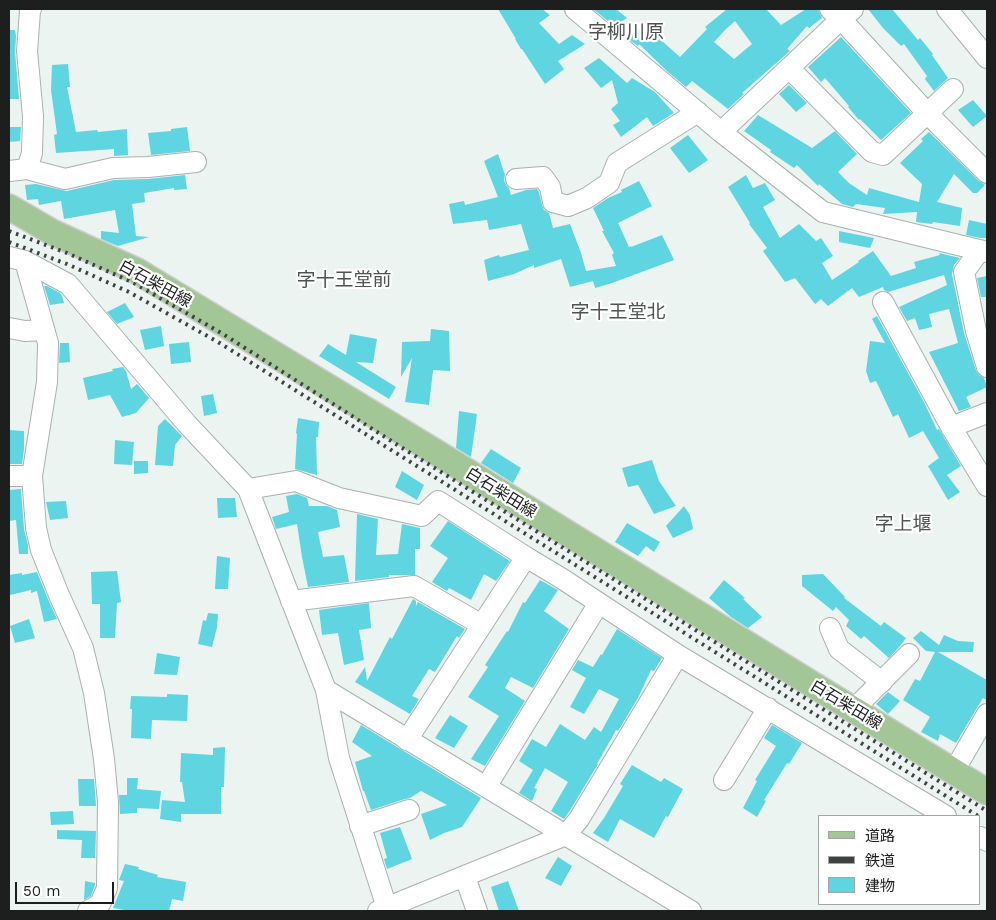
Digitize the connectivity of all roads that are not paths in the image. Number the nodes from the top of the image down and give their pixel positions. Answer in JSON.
{"nodes":[{"id":1,"x":31,"y":9,"type":"edge"},
{"id":2,"x":575,"y":9,"type":"edge"},
{"id":3,"x":947,"y":9,"type":"edge"},
{"id":4,"x":841,"y":12,"type":"edge"},
{"id":5,"x":987,"y":58,"type":"edge"},
{"id":6,"x":789,"y":68,"type":"junction"},
{"id":7,"x":953,"y":89,"type":"dead end"},
{"id":8,"x":698,"y":112,"type":"junction"},
{"id":9,"x":928,"y":114,"type":"junction"},
{"id":10,"x":722,"y":132,"type":"junction"},
{"id":11,"x":196,"y":162,"type":"dead end"},
{"id":12,"x":18,"y":170,"type":"edge"},
{"id":13,"x":987,"y":173,"type":"edge"},
{"id":14,"x":516,"y":179,"type":"dead end"},
{"id":15,"x":9,"y":207,"type":"edge"},
{"id":16,"x":984,"y":251,"type":"edge"},
{"id":17,"x":17,"y":259,"type":"edge"},
{"id":18,"x":883,"y":302,"type":"dead end"},
{"id":19,"x":9,"y":328,"type":"edge"},
{"id":20,"x":44,"y":330,"type":"junction"},
{"id":21,"x":985,"y":354,"type":"edge"},
{"id":22,"x":987,"y":413,"type":"edge"},
{"id":23,"x":951,"y":427,"type":"junction"},
{"id":24,"x":9,"y":476,"type":"edge"},
{"id":25,"x":32,"y":476,"type":"junction"},
{"id":26,"x":987,"y":486,"type":"edge"},
{"id":27,"x":248,"y":489,"type":"junction"},
{"id":28,"x":526,"y":557,"type":"junction"},
{"id":29,"x":291,"y":601,"type":"junction"},
{"id":30,"x":600,"y":603,"type":"junction"},
{"id":31,"x":482,"y":625,"type":"junction"},
{"id":32,"x":830,"y":628,"type":"dead end"},
{"id":33,"x":909,"y":654,"type":"dead end"},
{"id":34,"x":678,"y":655,"type":"junction"},
{"id":35,"x":882,"y":682,"type":"junction"},
{"id":36,"x":326,"y":690,"type":"junction"},
{"id":37,"x":768,"y":708,"type":"junction"},
{"id":38,"x":853,"y":710,"type":"junction"},
{"id":39,"x":987,"y":714,"type":"edge"},
{"id":40,"x":408,"y":740,"type":"junction"},
{"id":41,"x":954,"y":771,"type":"junction"},
{"id":42,"x":724,"y":780,"type":"dead end"},
{"id":43,"x":486,"y":787,"type":"junction"},
{"id":44,"x":987,"y":792,"type":"edge"},
{"id":45,"x":409,"y":810,"type":"dead end"},
{"id":46,"x":944,"y":815,"type":"edge"},
{"id":47,"x":360,"y":826,"type":"junction"},
{"id":48,"x":566,"y":836,"type":"junction"},
{"id":49,"x":465,"y":877,"type":"junction"},
{"id":50,"x":384,"y":910,"type":"edge"},
{"id":51,"x":88,"y":911,"type":"edge"},
{"id":52,"x":477,"y":911,"type":"edge"},
{"id":53,"x":691,"y":911,"type":"edge"}],
"edges":[{"from":1,"to":12,"type":"street"},
{"from":2,"to":8,"type":"street"},
{"from":3,"to":5,"type":"street"},
{"from":4,"to":6,"type":"street"},
{"from":4,"to":9,"type":"street"},
{"from":6,"to":9,"type":"street"},
{"from":6,"to":10,"type":"street"},
{"from":7,"to":9,"type":"street"},
{"from":8,"to":10,"type":"street"},
{"from":8,"to":14,"type":"street"},
{"from":9,"to":13,"type":"street"},
{"from":10,"to":16,"type":"street"},
{"from":11,"to":12,"type":"street"},
{"from":15,"to":38,"type":"main road","name":"白石柴田線"},
{"from":16,"to":21,"type":"street"},
{"from":17,"to":20,"type":"street"},
{"from":17,"to":27,"type":"street"},
{"from":18,"to":23,"type":"street"},
{"from":19,"to":20,"type":"street"},
{"from":20,"to":25,"type":"street"},
{"from":22,"to":23,"type":"street"},
{"from":23,"to":26,"type":"street"},
{"from":24,"to":25,"type":"street"},
{"from":25,"to":51,"type":"street"},
{"from":27,"to":28,"type":"street"},
{"from":27,"to":29,"type":"street"},
{"from":28,"to":30,"type":"street"},
{"from":28,"to":31,"type":"street"},
{"from":29,"to":31,"type":"street"},
{"from":29,"to":36,"type":"street"},
{"from":30,"to":34,"type":"street"},
{"from":30,"to":43,"type":"street"},
{"from":31,"to":40,"type":"street"},
{"from":32,"to":35,"type":"street"},
{"from":33,"to":35,"type":"street"},
{"from":34,"to":37,"type":"street"},
{"from":34,"to":48,"type":"street"},
{"from":35,"to":38,"type":"street"},
{"from":36,"to":40,"type":"street"},
{"from":36,"to":47,"type":"street"},
{"from":37,"to":42,"type":"street"},
{"from":37,"to":46,"type":"street"},
{"from":38,"to":41,"type":"main road","name":"白石柴田線"},
{"from":39,"to":41,"type":"street"},
{"from":40,"to":43,"type":"street"},
{"from":41,"to":44,"type":"main road","name":"白石柴田線"},
{"from":43,"to":48,"type":"street"},
{"from":45,"to":47,"type":"street"},
{"from":47,"to":50,"type":"street"},
{"from":48,"to":49,"type":"street"},
{"from":48,"to":53,"type":"street"},
{"from":49,"to":50,"type":"street"},
{"from":49,"to":52,"type":"street"}]}
